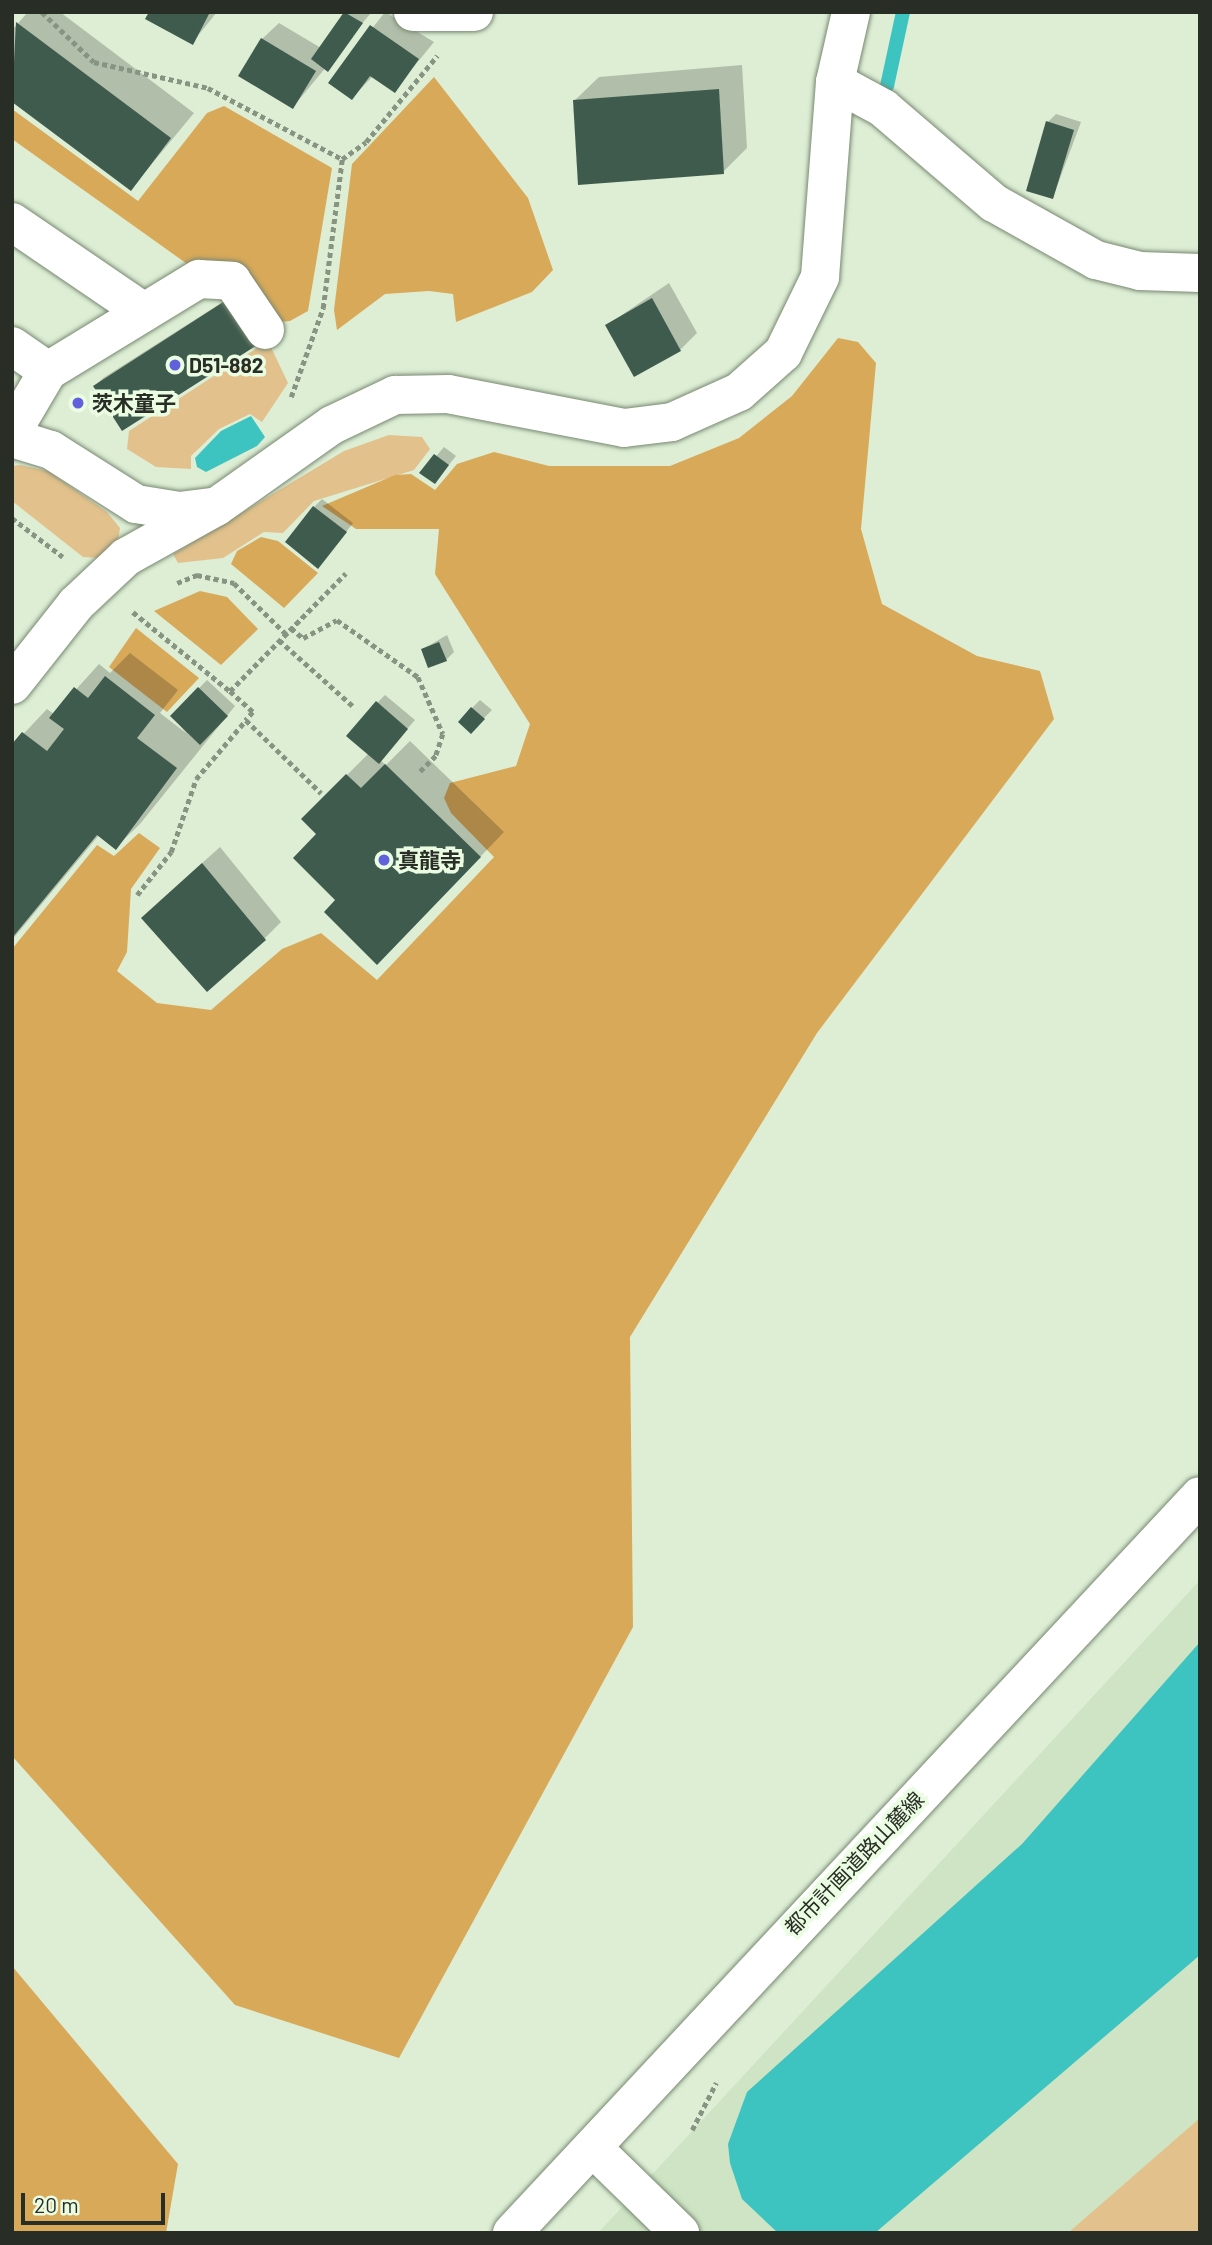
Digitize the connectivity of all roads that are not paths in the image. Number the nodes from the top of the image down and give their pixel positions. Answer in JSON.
{"nodes":[{"id":1,"x":413,"y":12,"type":"edge"},
{"id":2,"x":851,"y":12,"type":"edge"},
{"id":3,"x":472,"y":13,"type":"edge"},
{"id":4,"x":835,"y":82,"type":"junction"},
{"id":5,"x":12,"y":222,"type":"edge"},
{"id":6,"x":1200,"y":273,"type":"edge"},
{"id":7,"x":144,"y":312,"type":"junction"},
{"id":8,"x":265,"y":330,"type":"dead end"},
{"id":9,"x":12,"y":346,"type":"edge"},
{"id":10,"x":48,"y":371,"type":"junction"},
{"id":11,"x":12,"y":432,"type":"edge"},
{"id":12,"x":12,"y":438,"type":"edge"},
{"id":13,"x":216,"y":507,"type":"junction"},
{"id":14,"x":12,"y":685,"type":"edge"},
{"id":15,"x":1200,"y":1496,"type":"edge"},
{"id":16,"x":593,"y":2148,"type":"junction"},
{"id":17,"x":512,"y":2233,"type":"edge"},
{"id":18,"x":680,"y":2233,"type":"edge"}],
"edges":[{"from":1,"to":3,"type":"street"},
{"from":2,"to":4,"type":"street"},
{"from":4,"to":6,"type":"street"},
{"from":4,"to":13,"type":"street"},
{"from":5,"to":7,"type":"street"},
{"from":7,"to":8,"type":"street"},
{"from":7,"to":10,"type":"street"},
{"from":9,"to":10,"type":"street"},
{"from":10,"to":11,"type":"street"},
{"from":12,"to":13,"type":"street"},
{"from":13,"to":14,"type":"street"},
{"from":15,"to":16,"type":"street","name":"都市計画道路山麓線"},
{"from":16,"to":17,"type":"street","name":"都市計画道路山麓線"},
{"from":16,"to":18,"type":"street"}]}
